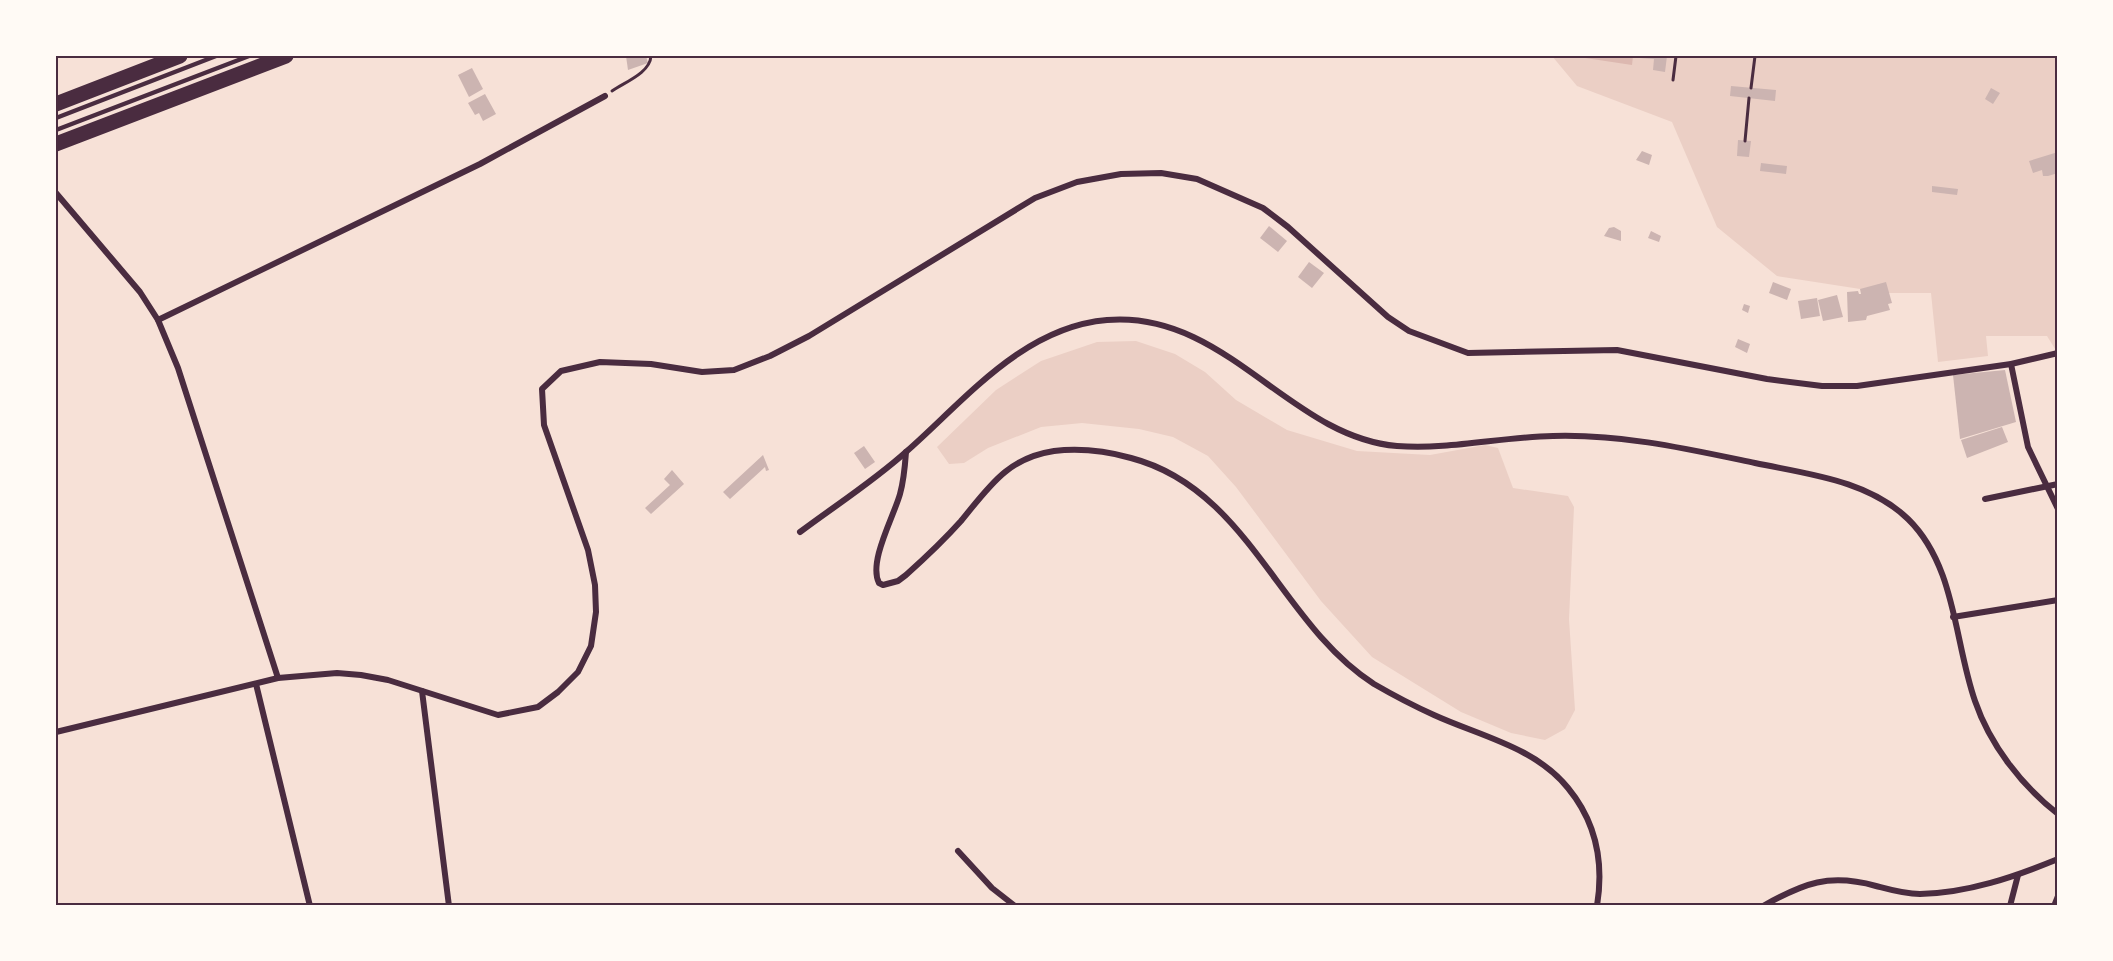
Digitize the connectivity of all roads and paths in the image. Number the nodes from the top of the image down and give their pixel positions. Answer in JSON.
{"nodes":[{"id":1,"x":178,"y":56,"type":"edge"},
{"id":2,"x":216,"y":56,"type":"edge"},
{"id":3,"x":249,"y":56,"type":"edge"},
{"id":4,"x":286,"y":56,"type":"edge"},
{"id":5,"x":651,"y":56,"type":"edge"},
{"id":6,"x":1676,"y":56,"type":"edge"},
{"id":7,"x":1755,"y":56,"type":"edge"},
{"id":8,"x":1674,"y":80,"type":"dead end"},
{"id":9,"x":1751,"y":88,"type":"dead end"},
{"id":10,"x":604,"y":96,"type":"joint"},
{"id":11,"x":1749,"y":98,"type":"dead end"},
{"id":12,"x":56,"y":104,"type":"edge"},
{"id":13,"x":56,"y":118,"type":"edge"},
{"id":14,"x":56,"y":130,"type":"edge"},
{"id":15,"x":1745,"y":141,"type":"dead end"},
{"id":16,"x":56,"y":144,"type":"edge"},
{"id":17,"x":56,"y":194,"type":"edge"},
{"id":18,"x":158,"y":320,"type":"junction"},
{"id":19,"x":2058,"y":352,"type":"edge"},
{"id":20,"x":2011,"y":364,"type":"junction"},
{"id":21,"x":906,"y":452,"type":"junction"},
{"id":22,"x":2058,"y":484,"type":"edge"},
{"id":23,"x":2048,"y":486,"type":"junction"},
{"id":24,"x":1985,"y":499,"type":"dead end"},
{"id":25,"x":2058,"y":509,"type":"edge"},
{"id":26,"x":800,"y":532,"type":"dead end"},
{"id":27,"x":2058,"y":600,"type":"edge"},
{"id":28,"x":1953,"y":617,"type":"junction"},
{"id":29,"x":278,"y":678,"type":"junction"},
{"id":30,"x":256,"y":684,"type":"junction"},
{"id":31,"x":422,"y":691,"type":"junction"},
{"id":32,"x":56,"y":732,"type":"edge"},
{"id":33,"x":2058,"y":814,"type":"edge"},
{"id":34,"x":958,"y":851,"type":"dead end"},
{"id":35,"x":2058,"y":860,"type":"edge"},
{"id":36,"x":2018,"y":875,"type":"junction"},
{"id":37,"x":2058,"y":896,"type":"edge"},
{"id":38,"x":310,"y":906,"type":"edge"},
{"id":39,"x":449,"y":906,"type":"edge"},
{"id":40,"x":1015,"y":906,"type":"edge"},
{"id":41,"x":1597,"y":906,"type":"edge"},
{"id":42,"x":1763,"y":906,"type":"edge"},
{"id":43,"x":2010,"y":906,"type":"edge"},
{"id":44,"x":2054,"y":906,"type":"edge"}],
"edges":[{"from":1,"to":12,"type":"main road"},
{"from":2,"to":13,"type":"lane"},
{"from":3,"to":14,"type":"lane"},
{"from":4,"to":16,"type":"main road"},
{"from":5,"to":10,"type":"path"},
{"from":6,"to":8,"type":"path"},
{"from":7,"to":9,"type":"path"},
{"from":10,"to":18,"type":"street"},
{"from":11,"to":15,"type":"path"},
{"from":17,"to":18,"type":"street"},
{"from":18,"to":29,"type":"street"},
{"from":19,"to":20,"type":"street"},
{"from":20,"to":23,"type":"street"},
{"from":20,"to":31,"type":"street"},
{"from":21,"to":26,"type":"street"},
{"from":21,"to":28,"type":"street"},
{"from":21,"to":41,"type":"street"},
{"from":22,"to":23,"type":"street"},
{"from":23,"to":24,"type":"street"},
{"from":23,"to":25,"type":"street"},
{"from":27,"to":28,"type":"street"},
{"from":28,"to":33,"type":"street"},
{"from":29,"to":30,"type":"street"},
{"from":29,"to":31,"type":"street"},
{"from":30,"to":32,"type":"street"},
{"from":30,"to":38,"type":"street"},
{"from":31,"to":39,"type":"street"},
{"from":34,"to":40,"type":"street"},
{"from":35,"to":36,"type":"street"},
{"from":36,"to":42,"type":"street"},
{"from":36,"to":43,"type":"street"},
{"from":37,"to":44,"type":"street"}]}
